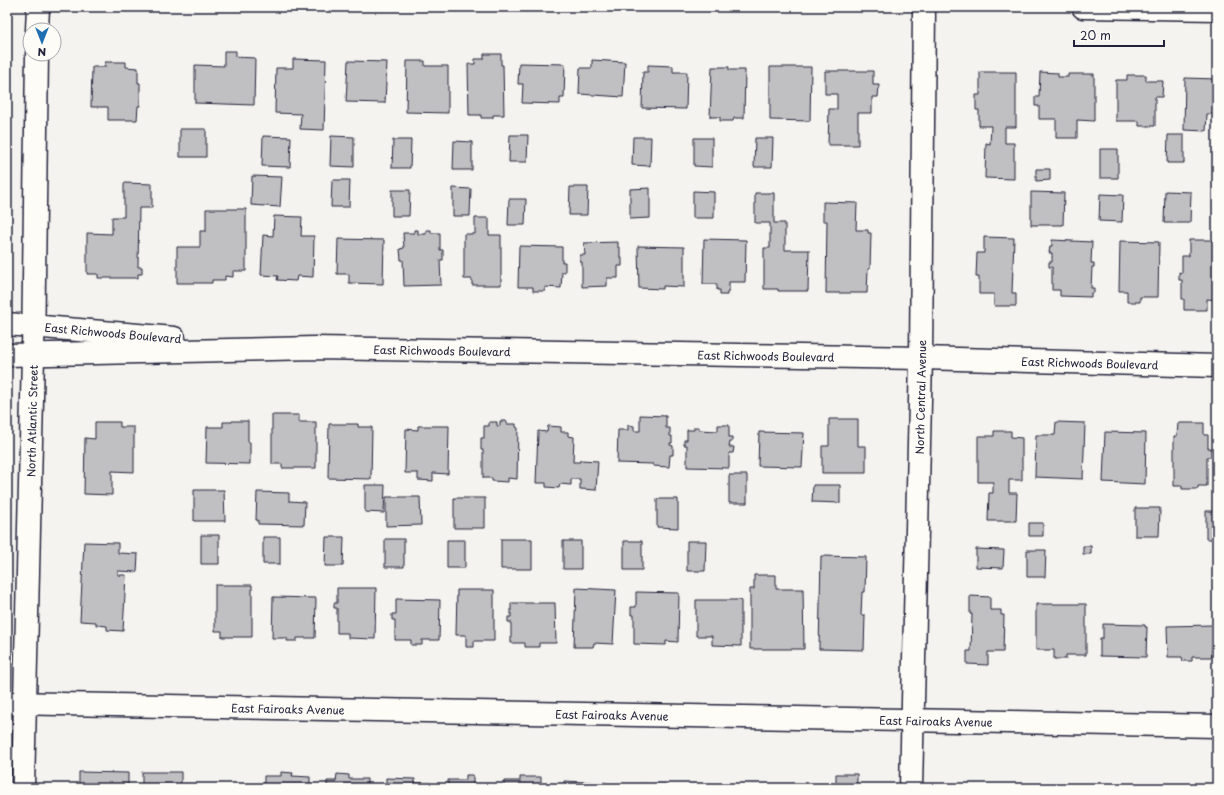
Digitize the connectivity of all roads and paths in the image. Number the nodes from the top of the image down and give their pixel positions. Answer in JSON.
{"nodes":[{"id":1,"x":38,"y":7,"type":"edge"},
{"id":2,"x":924,"y":7,"type":"edge"},
{"id":3,"x":1083,"y":7,"type":"edge"},
{"id":4,"x":1217,"y":10,"type":"edge"},
{"id":5,"x":37,"y":22,"type":"edge"},
{"id":6,"x":37,"y":62,"type":"edge"},
{"id":7,"x":7,"y":324,"type":"edge"},
{"id":8,"x":33,"y":326,"type":"junction"},
{"id":9,"x":314,"y":348,"type":"junction"},
{"id":10,"x":7,"y":355,"type":"edge"},
{"id":11,"x":33,"y":355,"type":"junction"},
{"id":12,"x":921,"y":358,"type":"junction"},
{"id":13,"x":1217,"y":366,"type":"edge"},
{"id":14,"x":16,"y":703,"type":"edge"},
{"id":15,"x":912,"y":720,"type":"junction"},
{"id":16,"x":1217,"y":726,"type":"edge"},
{"id":17,"x":23,"y":788,"type":"edge"},
{"id":18,"x":911,"y":788,"type":"edge"}],
"edges":[{"from":1,"to":5,"type":"street"},
{"from":2,"to":12,"type":"street","name":"North Central Avenue"},
{"from":3,"to":4,"type":"street"},
{"from":6,"to":8,"type":"street","name":"North Atlantic Street"},
{"from":7,"to":8,"type":"street","name":"East Richwoods Boulevard"},
{"from":8,"to":9,"type":"street","name":"East Richwoods Boulevard"},
{"from":8,"to":11,"type":"street","name":"North Atlantic Street"},
{"from":9,"to":11,"type":"street","name":"East Richwoods Boulevard"},
{"from":9,"to":12,"type":"street","name":"East Richwoods Boulevard"},
{"from":10,"to":11,"type":"street","name":"East Richwoods Boulevard"},
{"from":11,"to":14,"type":"street","name":"North Atlantic Street"},
{"from":12,"to":13,"type":"street","name":"East Richwoods Boulevard"},
{"from":12,"to":15,"type":"street","name":"North Central Avenue"},
{"from":14,"to":15,"type":"street","name":"East Fairoaks Avenue"},
{"from":14,"to":17,"type":"street","name":"North Atlantic Street"},
{"from":15,"to":16,"type":"street","name":"East Fairoaks Avenue"},
{"from":15,"to":18,"type":"street","name":"North Central Avenue"}]}
